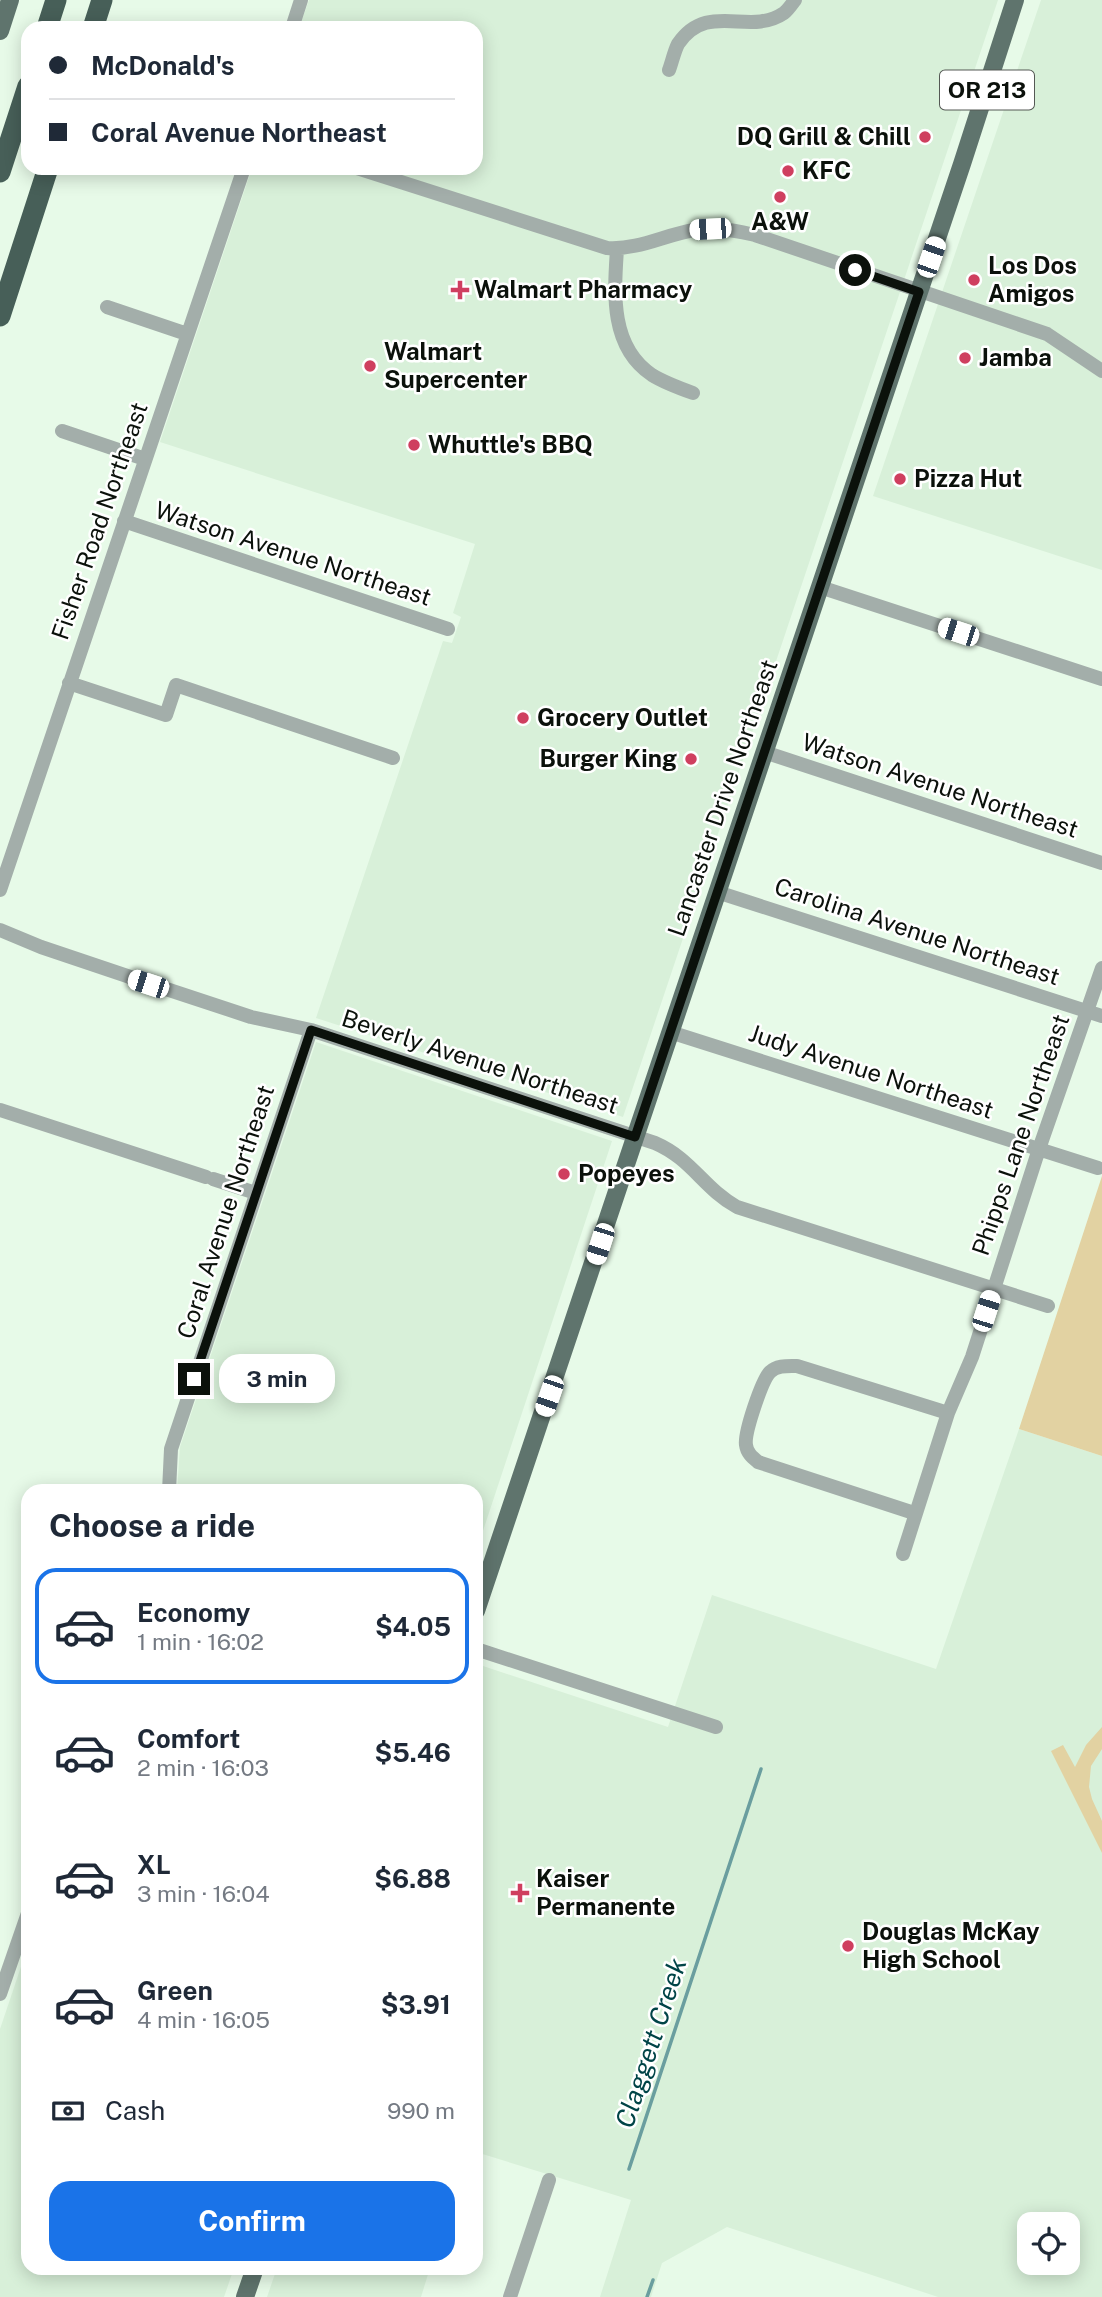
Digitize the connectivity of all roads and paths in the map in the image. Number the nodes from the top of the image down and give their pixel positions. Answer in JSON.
{"nodes":[{"id":1,"x":10,"y":0,"type":"edge"},
{"id":2,"x":56,"y":0,"type":"edge"},
{"id":3,"x":102,"y":0,"type":"edge"},
{"id":4,"x":301,"y":0,"type":"edge"},
{"id":5,"x":795,"y":0,"type":"edge"},
{"id":6,"x":1015,"y":0,"type":"edge"},
{"id":7,"x":49,"y":21,"type":"edge"},
{"id":8,"x":95,"y":21,"type":"edge"},
{"id":9,"x":294,"y":21,"type":"edge"},
{"id":10,"x":0,"y":31,"type":"edge"},
{"id":11,"x":668,"y":70,"type":"dead end"},
{"id":12,"x":21,"y":108,"type":"edge"},
{"id":13,"x":0,"y":172,"type":"edge"},
{"id":14,"x":46,"y":175,"type":"edge"},
{"id":15,"x":242,"y":175,"type":"edge"},
{"id":16,"x":378,"y":175,"type":"edge"},
{"id":17,"x":617,"y":249,"type":"junction"},
{"id":18,"x":919,"y":292,"type":"junction"},
{"id":19,"x":107,"y":307,"type":"dead end"},
{"id":20,"x":0,"y":316,"type":"edge"},
{"id":21,"x":187,"y":334,"type":"junction"},
{"id":22,"x":1102,"y":370,"type":"edge"},
{"id":23,"x":693,"y":393,"type":"dead end"},
{"id":24,"x":62,"y":431,"type":"dead end"},
{"id":25,"x":145,"y":459,"type":"junction"},
{"id":26,"x":124,"y":521,"type":"junction"},
{"id":27,"x":820,"y":587,"type":"junction"},
{"id":28,"x":448,"y":629,"type":"dead end"},
{"id":29,"x":1102,"y":679,"type":"edge"},
{"id":30,"x":69,"y":683,"type":"junction"},
{"id":31,"x":764,"y":752,"type":"junction"},
{"id":32,"x":393,"y":758,"type":"dead end"},
{"id":33,"x":1102,"y":863,"type":"edge"},
{"id":34,"x":0,"y":890,"type":"edge"},
{"id":35,"x":717,"y":892,"type":"junction"},
{"id":36,"x":0,"y":930,"type":"edge"},
{"id":37,"x":1102,"y":968,"type":"edge"},
{"id":38,"x":1087,"y":1011,"type":"junction"},
{"id":39,"x":1102,"y":1016,"type":"edge"},
{"id":40,"x":311,"y":1030,"type":"junction"},
{"id":41,"x":670,"y":1032,"type":"junction"},
{"id":42,"x":0,"y":1110,"type":"edge"},
{"id":43,"x":635,"y":1137,"type":"junction"},
{"id":44,"x":1039,"y":1149,"type":"junction"},
{"id":45,"x":1098,"y":1168,"type":"dead end"},
{"id":46,"x":256,"y":1193,"type":"junction"},
{"id":47,"x":994,"y":1288,"type":"junction"},
{"id":48,"x":1048,"y":1306,"type":"dead end"},
{"id":49,"x":948,"y":1413,"type":"junction"},
{"id":50,"x":169,"y":1484,"type":"edge"},
{"id":51,"x":914,"y":1513,"type":"junction"},
{"id":52,"x":903,"y":1554,"type":"dead end"},
{"id":53,"x":483,"y":1590,"type":"edge"},
{"id":54,"x":483,"y":1651,"type":"edge"},
{"id":55,"x":716,"y":1727,"type":"dead end"},
{"id":56,"x":21,"y":1933,"type":"edge"},
{"id":57,"x":0,"y":1994,"type":"edge"},
{"id":58,"x":550,"y":2180,"type":"dead end"},
{"id":59,"x":253,"y":2275,"type":"edge"},
{"id":60,"x":245,"y":2297,"type":"edge"},
{"id":61,"x":510,"y":2297,"type":"edge"}],
"edges":[{"from":1,"to":10,"type":"main road"},
{"from":2,"to":7,"type":"highway"},
{"from":3,"to":8,"type":"highway"},
{"from":4,"to":9,"type":"street"},
{"from":5,"to":11,"type":"street"},
{"from":6,"to":18,"type":"main road","name":"Lancaster Drive Northeast","number":"OR 213"},
{"from":12,"to":13,"type":"highway"},
{"from":14,"to":20,"type":"highway"},
{"from":15,"to":21,"type":"street","name":"Fisher Road Northeast"},
{"from":16,"to":17,"type":"street"},
{"from":17,"to":18,"type":"street"},
{"from":17,"to":23,"type":"street"},
{"from":18,"to":22,"type":"street"},
{"from":18,"to":27,"type":"main road","name":"Lancaster Drive Northeast","number":"OR 213"},
{"from":19,"to":21,"type":"street"},
{"from":21,"to":25,"type":"street","name":"Fisher Road Northeast"},
{"from":24,"to":25,"type":"street"},
{"from":25,"to":26,"type":"street","name":"Fisher Road Northeast"},
{"from":26,"to":28,"type":"street","name":"Watson Avenue Northeast"},
{"from":26,"to":30,"type":"street","name":"Fisher Road Northeast"},
{"from":27,"to":29,"type":"street"},
{"from":27,"to":31,"type":"main road","name":"Lancaster Drive Northeast","number":"OR 213"},
{"from":30,"to":32,"type":"street"},
{"from":30,"to":34,"type":"street","name":"Fisher Road Northeast"},
{"from":31,"to":33,"type":"street","name":"Watson Avenue Northeast"},
{"from":31,"to":35,"type":"main road","name":"Lancaster Drive Northeast","number":"OR 213"},
{"from":35,"to":38,"type":"street","name":"Carolina Avenue Northeast"},
{"from":35,"to":41,"type":"main road","name":"Lancaster Drive Northeast","number":"OR 213"},
{"from":36,"to":40,"type":"street","name":"Beverly Avenue Northeast"},
{"from":37,"to":38,"type":"street","name":"Phipps Lane Northeast"},
{"from":38,"to":39,"type":"street","name":"Carolina Avenue Northeast"},
{"from":38,"to":44,"type":"street","name":"Phipps Lane Northeast"},
{"from":40,"to":43,"type":"street","name":"Beverly Avenue Northeast"},
{"from":40,"to":46,"type":"street","name":"Coral Avenue Northeast"},
{"from":41,"to":43,"type":"main road","name":"Lancaster Drive Northeast","number":"OR 213"},
{"from":41,"to":44,"type":"street","name":"Judy Avenue Northeast"},
{"from":42,"to":46,"type":"street"},
{"from":43,"to":47,"type":"street","name":"Beverly Avenue Northeast"},
{"from":43,"to":53,"type":"main road","name":"Lancaster Drive Northeast","number":"OR 213"},
{"from":44,"to":45,"type":"street","name":"Judy Avenue Northeast"},
{"from":44,"to":47,"type":"street","name":"Phipps Lane Northeast"},
{"from":46,"to":50,"type":"street","name":"Coral Avenue Northeast"},
{"from":47,"to":48,"type":"street","name":"Beverly Avenue Northeast"},
{"from":47,"to":49,"type":"street","name":"Phipps Lane Northeast"},
{"from":49,"to":51,"type":"street","name":"Phipps Lane Northeast"},
{"from":49,"to":51,"type":"street"},
{"from":51,"to":52,"type":"street","name":"Phipps Lane Northeast"},
{"from":54,"to":55,"type":"street"},
{"from":56,"to":57,"type":"street"},
{"from":58,"to":61,"type":"street"},
{"from":59,"to":60,"type":"main road"}]}
